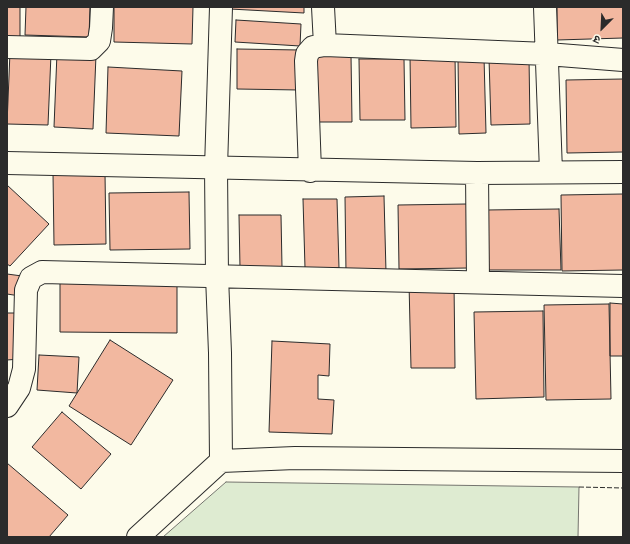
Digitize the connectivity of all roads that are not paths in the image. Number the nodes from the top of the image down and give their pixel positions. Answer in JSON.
{"nodes":[{"id":1,"x":102,"y":7,"type":"edge"},
{"id":2,"x":222,"y":7,"type":"edge"},
{"id":3,"x":323,"y":7,"type":"edge"},
{"id":4,"x":545,"y":7,"type":"edge"},
{"id":5,"x":325,"y":45,"type":"junction"},
{"id":6,"x":7,"y":47,"type":"edge"},
{"id":7,"x":547,"y":54,"type":"junction"},
{"id":8,"x":623,"y":60,"type":"edge"},
{"id":9,"x":7,"y":163,"type":"edge"},
{"id":10,"x":216,"y":168,"type":"junction"},
{"id":11,"x":310,"y":171,"type":"junction"},
{"id":12,"x":551,"y":172,"type":"junction"},
{"id":13,"x":623,"y":172,"type":"edge"},
{"id":14,"x":477,"y":174,"type":"junction"},
{"id":15,"x":217,"y":276,"type":"junction"},
{"id":16,"x":478,"y":282,"type":"junction"},
{"id":17,"x":623,"y":286,"type":"edge"},
{"id":18,"x":7,"y":406,"type":"edge"},
{"id":19,"x":221,"y":461,"type":"junction"},
{"id":20,"x":623,"y":461,"type":"edge"},
{"id":21,"x":138,"y":537,"type":"edge"}],
"edges":[{"from":1,"to":6,"type":"street"},
{"from":2,"to":10,"type":"street"},
{"from":3,"to":5,"type":"street"},
{"from":4,"to":7,"type":"street"},
{"from":5,"to":7,"type":"street"},
{"from":5,"to":11,"type":"street"},
{"from":7,"to":8,"type":"street"},
{"from":7,"to":12,"type":"street"},
{"from":9,"to":10,"type":"street"},
{"from":10,"to":11,"type":"street"},
{"from":10,"to":15,"type":"street"},
{"from":11,"to":14,"type":"street"},
{"from":12,"to":13,"type":"street"},
{"from":12,"to":14,"type":"street"},
{"from":14,"to":16,"type":"street"},
{"from":15,"to":16,"type":"street"},
{"from":15,"to":18,"type":"street"},
{"from":15,"to":19,"type":"street"},
{"from":16,"to":17,"type":"street"},
{"from":19,"to":20,"type":"street"},
{"from":19,"to":21,"type":"street"}]}
